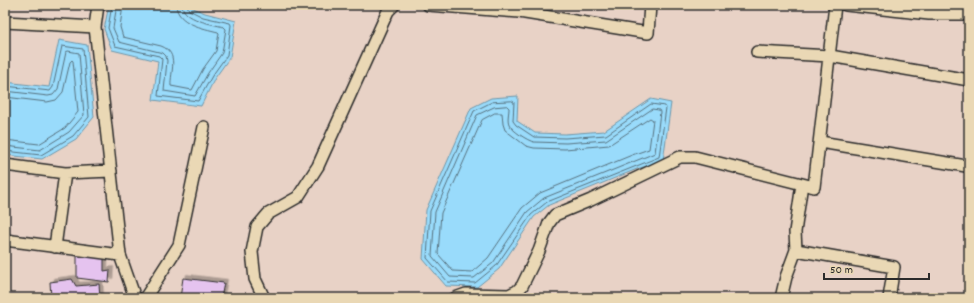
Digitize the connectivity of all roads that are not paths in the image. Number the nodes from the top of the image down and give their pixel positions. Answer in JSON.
{"nodes":[{"id":1,"x":98,"y":5,"type":"edge"},
{"id":2,"x":394,"y":5,"type":"edge"},
{"id":3,"x":428,"y":5,"type":"edge"},
{"id":4,"x":650,"y":5,"type":"edge"},
{"id":5,"x":835,"y":5,"type":"edge"},
{"id":6,"x":846,"y":5,"type":"edge"},
{"id":7,"x":969,"y":14,"type":"edge"},
{"id":8,"x":5,"y":22,"type":"edge"},
{"id":9,"x":95,"y":26,"type":"junction"},
{"id":10,"x":757,"y":52,"type":"dead end"},
{"id":11,"x":830,"y":56,"type":"junction"},
{"id":12,"x":969,"y":80,"type":"edge"},
{"id":13,"x":204,"y":127,"type":"dead end"},
{"id":14,"x":820,"y":142,"type":"junction"},
{"id":15,"x":5,"y":166,"type":"edge"},
{"id":16,"x":966,"y":166,"type":"dead end"},
{"id":17,"x":111,"y":171,"type":"junction"},
{"id":18,"x":65,"y":173,"type":"junction"},
{"id":19,"x":802,"y":184,"type":"junction"},
{"id":20,"x":5,"y":240,"type":"edge"},
{"id":21,"x":55,"y":247,"type":"junction"},
{"id":22,"x":796,"y":250,"type":"junction"},
{"id":23,"x":120,"y":255,"type":"junction"},
{"id":24,"x":135,"y":298,"type":"edge"},
{"id":25,"x":146,"y":298,"type":"edge"},
{"id":26,"x":264,"y":298,"type":"edge"},
{"id":27,"x":455,"y":298,"type":"edge"},
{"id":28,"x":781,"y":298,"type":"edge"},
{"id":29,"x":889,"y":298,"type":"edge"}],
"edges":[{"from":1,"to":9,"type":"street"},
{"from":2,"to":26,"type":"street"},
{"from":3,"to":4,"type":"street"},
{"from":5,"to":11,"type":"street"},
{"from":6,"to":7,"type":"street"},
{"from":8,"to":9,"type":"street"},
{"from":9,"to":17,"type":"street"},
{"from":10,"to":11,"type":"street"},
{"from":11,"to":12,"type":"street"},
{"from":11,"to":14,"type":"street"},
{"from":13,"to":25,"type":"street"},
{"from":14,"to":16,"type":"street"},
{"from":14,"to":19,"type":"street"},
{"from":15,"to":18,"type":"street"},
{"from":17,"to":18,"type":"street"},
{"from":17,"to":23,"type":"street"},
{"from":18,"to":21,"type":"street"},
{"from":19,"to":22,"type":"street"},
{"from":19,"to":27,"type":"street"},
{"from":20,"to":21,"type":"street"},
{"from":21,"to":23,"type":"street"},
{"from":22,"to":28,"type":"street"},
{"from":22,"to":29,"type":"street"},
{"from":23,"to":24,"type":"street"}]}
